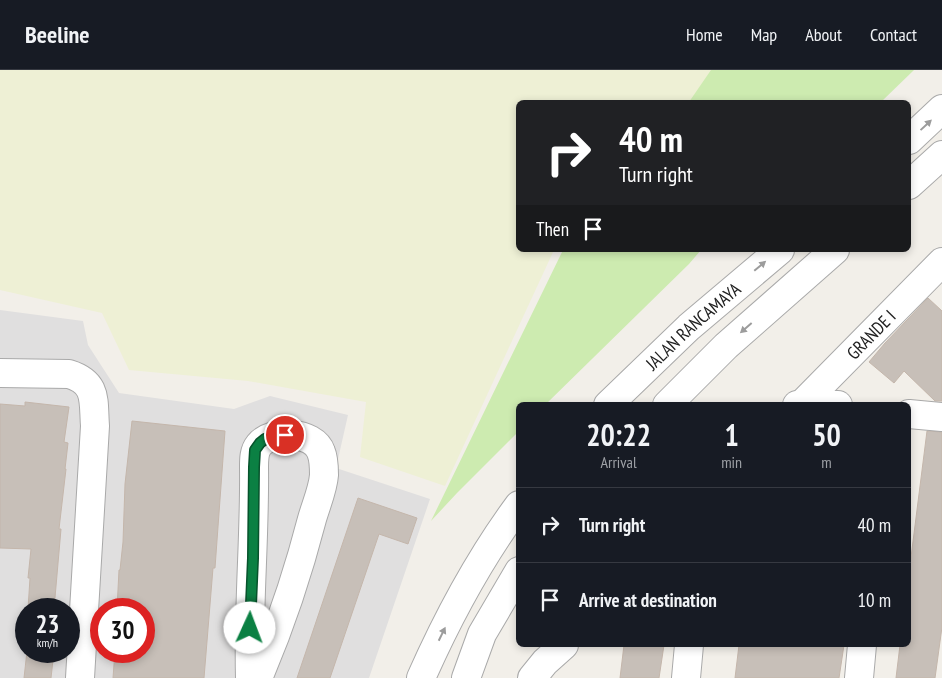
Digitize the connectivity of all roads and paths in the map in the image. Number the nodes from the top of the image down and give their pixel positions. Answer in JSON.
{"nodes":[{"id":1,"x":942,"y":109,"type":"edge"},
{"id":2,"x":911,"y":138,"type":"edge"},
{"id":3,"x":942,"y":155,"type":"edge"},
{"id":4,"x":911,"y":182,"type":"edge"},
{"id":5,"x":778,"y":252,"type":"edge"},
{"id":6,"x":833,"y":252,"type":"edge"},
{"id":7,"x":942,"y":262,"type":"edge"},
{"id":8,"x":0,"y":374,"type":"edge"},
{"id":9,"x":611,"y":402,"type":"edge"},
{"id":10,"x":670,"y":402,"type":"edge"},
{"id":11,"x":802,"y":402,"type":"edge"},
{"id":12,"x":911,"y":414,"type":"edge"},
{"id":13,"x":942,"y":417,"type":"edge"},
{"id":14,"x":516,"y":509,"type":"edge"},
{"id":15,"x":516,"y":576,"type":"edge"},
{"id":16,"x":562,"y":647,"type":"edge"},
{"id":17,"x":689,"y":647,"type":"edge"},
{"id":18,"x":862,"y":647,"type":"edge"},
{"id":19,"x":80,"y":678,"type":"edge"},
{"id":20,"x":250,"y":678,"type":"edge"},
{"id":21,"x":258,"y":678,"type":"edge"},
{"id":22,"x":421,"y":678,"type":"edge"},
{"id":23,"x":466,"y":678,"type":"edge"},
{"id":24,"x":532,"y":678,"type":"edge"},
{"id":25,"x":686,"y":678,"type":"edge"},
{"id":26,"x":860,"y":678,"type":"edge"}],
"edges":[{"from":2,"to":1,"type":"street","one_way":true},
{"from":3,"to":4,"type":"street"},
{"from":9,"to":5,"type":"street","name":"JALAN RANCAMAYA","one_way":true},
{"from":6,"to":10,"type":"street","one_way":true},
{"from":7,"to":11,"type":"street","name":"GRANDE I"},
{"from":8,"to":19,"type":"street"},
{"from":12,"to":13,"type":"street"},
{"from":22,"to":14,"type":"street","one_way":true},
{"from":15,"to":23,"type":"street"},
{"from":16,"to":24,"type":"street"},
{"from":17,"to":25,"type":"street"},
{"from":18,"to":26,"type":"street"},
{"from":20,"to":21,"type":"street"}]}
